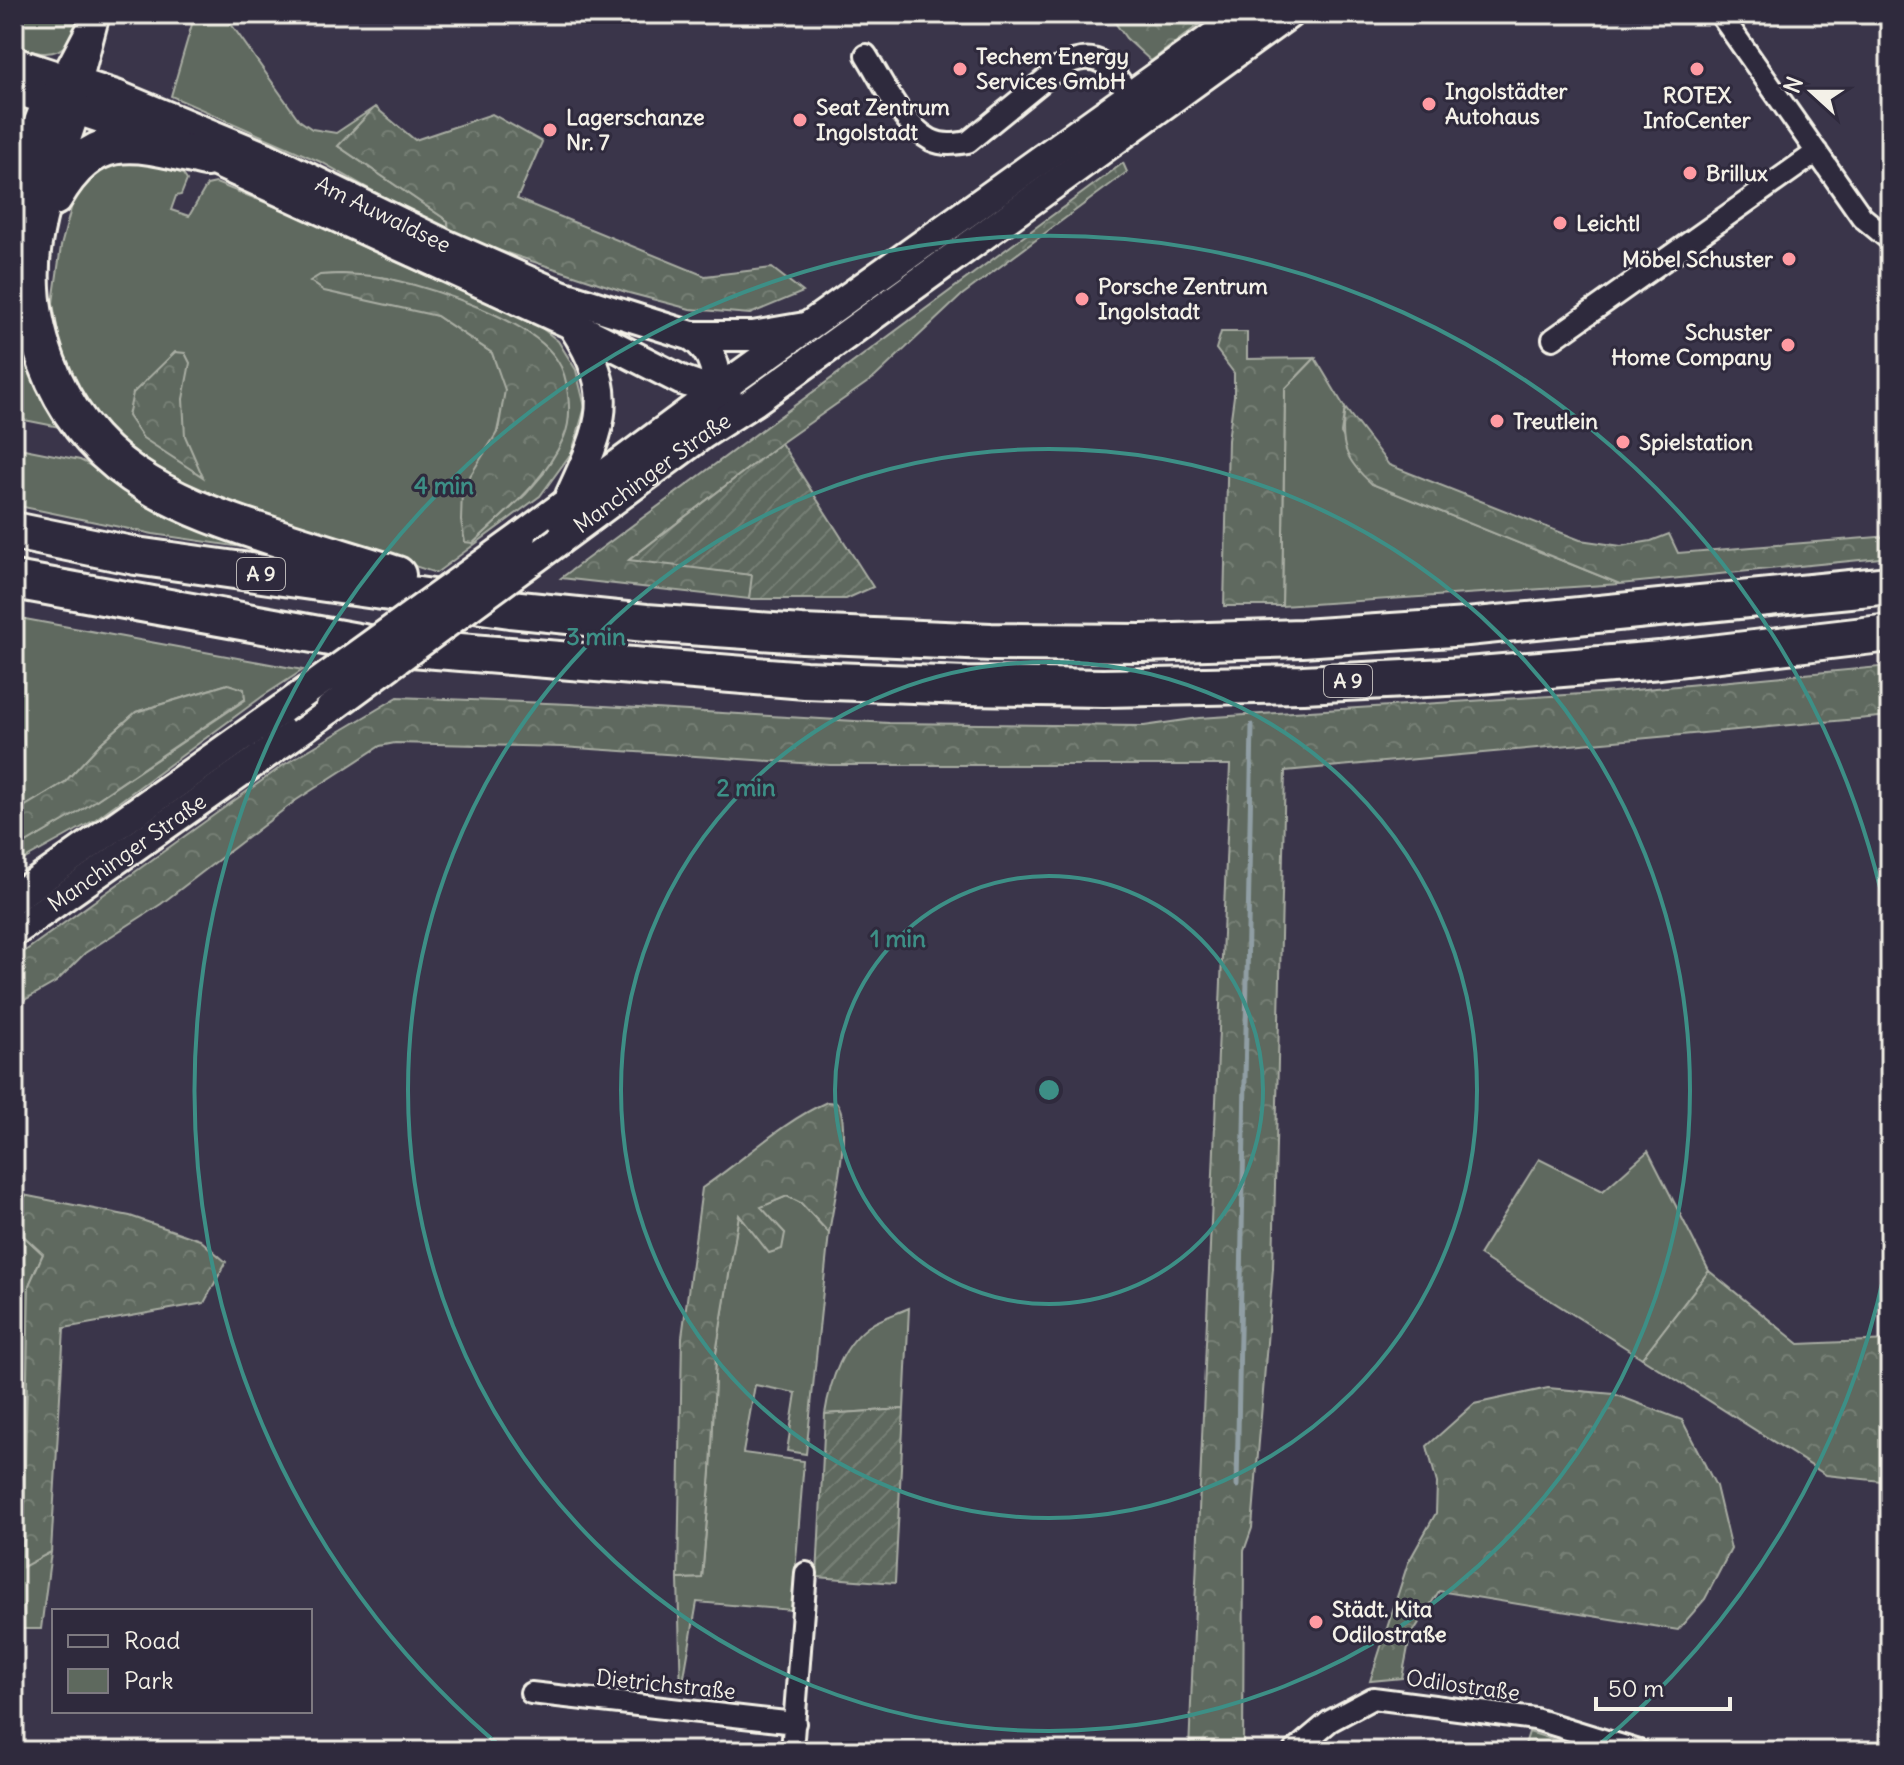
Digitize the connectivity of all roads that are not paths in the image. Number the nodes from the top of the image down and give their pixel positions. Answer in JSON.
{"nodes":[{"id":1,"x":97,"y":14,"type":"edge"},
{"id":2,"x":1245,"y":14,"type":"edge"},
{"id":3,"x":1289,"y":14,"type":"edge"},
{"id":4,"x":1720,"y":14,"type":"edge"},
{"id":5,"x":866,"y":55,"type":"dead end"},
{"id":6,"x":14,"y":62,"type":"edge"},
{"id":7,"x":14,"y":89,"type":"edge"},
{"id":8,"x":67,"y":92,"type":"junction"},
{"id":9,"x":1137,"y":109,"type":"junction"},
{"id":10,"x":14,"y":116,"type":"edge"},
{"id":11,"x":1817,"y":152,"type":"junction"},
{"id":12,"x":206,"y":158,"type":"junction"},
{"id":13,"x":26,"y":163,"type":"junction"},
{"id":14,"x":14,"y":198,"type":"edge"},
{"id":15,"x":1890,"y":240,"type":"edge"},
{"id":16,"x":33,"y":242,"type":"junction"},
{"id":17,"x":573,"y":325,"type":"junction"},
{"id":18,"x":810,"y":326,"type":"junction"},
{"id":19,"x":692,"y":336,"type":"junction"},
{"id":20,"x":1553,"y":339,"type":"dead end"},
{"id":21,"x":716,"y":392,"type":"junction"},
{"id":22,"x":755,"y":401,"type":"junction"},
{"id":23,"x":702,"y":435,"type":"junction"},
{"id":24,"x":568,"y":500,"type":"junction"},
{"id":25,"x":14,"y":531,"type":"edge"},
{"id":26,"x":23,"y":583,"type":"edge"},
{"id":27,"x":1890,"y":585,"type":"edge"},
{"id":28,"x":510,"y":609,"type":"junction"},
{"id":29,"x":1890,"y":633,"type":"edge"},
{"id":30,"x":14,"y":898,"type":"edge"},
{"id":31,"x":14,"y":932,"type":"edge"},
{"id":32,"x":806,"y":1573,"type":"dead end"},
{"id":33,"x":531,"y":1693,"type":"dead end"},
{"id":34,"x":795,"y":1723,"type":"junction"},
{"id":35,"x":792,"y":1751,"type":"edge"},
{"id":36,"x":1294,"y":1751,"type":"edge"},
{"id":37,"x":1639,"y":1751,"type":"edge"}],
"edges":[{"from":1,"to":8,"type":"street"},
{"from":2,"to":9,"type":"main road","name":"Manchinger Straße"},
{"from":3,"to":9,"type":"main road","name":"Manchinger Straße"},
{"from":4,"to":11,"type":"street"},
{"from":5,"to":9,"type":"street"},
{"from":6,"to":8,"type":"main road","name":"Am Auwaldsee"},
{"from":7,"to":8,"type":"main road","name":"Am Auwaldsee"},
{"from":8,"to":12,"type":"main road","name":"Am Auwaldsee"},
{"from":8,"to":13,"type":"highway"},
{"from":8,"to":16,"type":"highway"},
{"from":8,"to":19,"type":"main road","name":"Am Auwaldsee"},
{"from":9,"to":18,"type":"main road","name":"Manchinger Straße"},
{"from":9,"to":22,"type":"main road","name":"Manchinger Straße"},
{"from":10,"to":13,"type":"highway"},
{"from":11,"to":15,"type":"street"},
{"from":11,"to":20,"type":"street"},
{"from":12,"to":16,"type":"highway"},
{"from":12,"to":17,"type":"main road","name":"Am Auwaldsee"},
{"from":13,"to":14,"type":"highway"},
{"from":16,"to":28,"type":"highway"},
{"from":17,"to":21,"type":"main road","name":"Am Auwaldsee"},
{"from":17,"to":24,"type":"main road"},
{"from":18,"to":19,"type":"main road","name":"Am Auwaldsee"},
{"from":18,"to":21,"type":"main road","name":"Manchinger Straße"},
{"from":19,"to":21,"type":"main road"},
{"from":21,"to":22,"type":"main road","name":"Am Auwaldsee"},
{"from":21,"to":23,"type":"main road"},
{"from":21,"to":24,"type":"main road","name":"Manchinger Straße"},
{"from":22,"to":23,"type":"main road","name":"Manchinger Straße"},
{"from":23,"to":31,"type":"main road","name":"Manchinger Straße","bridge":true},
{"from":24,"to":30,"type":"main road","name":"Manchinger Straße","bridge":true},
{"from":25,"to":28,"type":"highway","number":"A 9"},
{"from":26,"to":29,"type":"highway","number":"A 9"},
{"from":27,"to":28,"type":"highway","number":"A 9"},
{"from":32,"to":34,"type":"street"},
{"from":33,"to":34,"type":"street","name":"Dietrichstraße"},
{"from":34,"to":35,"type":"street"},
{"from":36,"to":37,"type":"street","name":"Odilostraße"}]}
